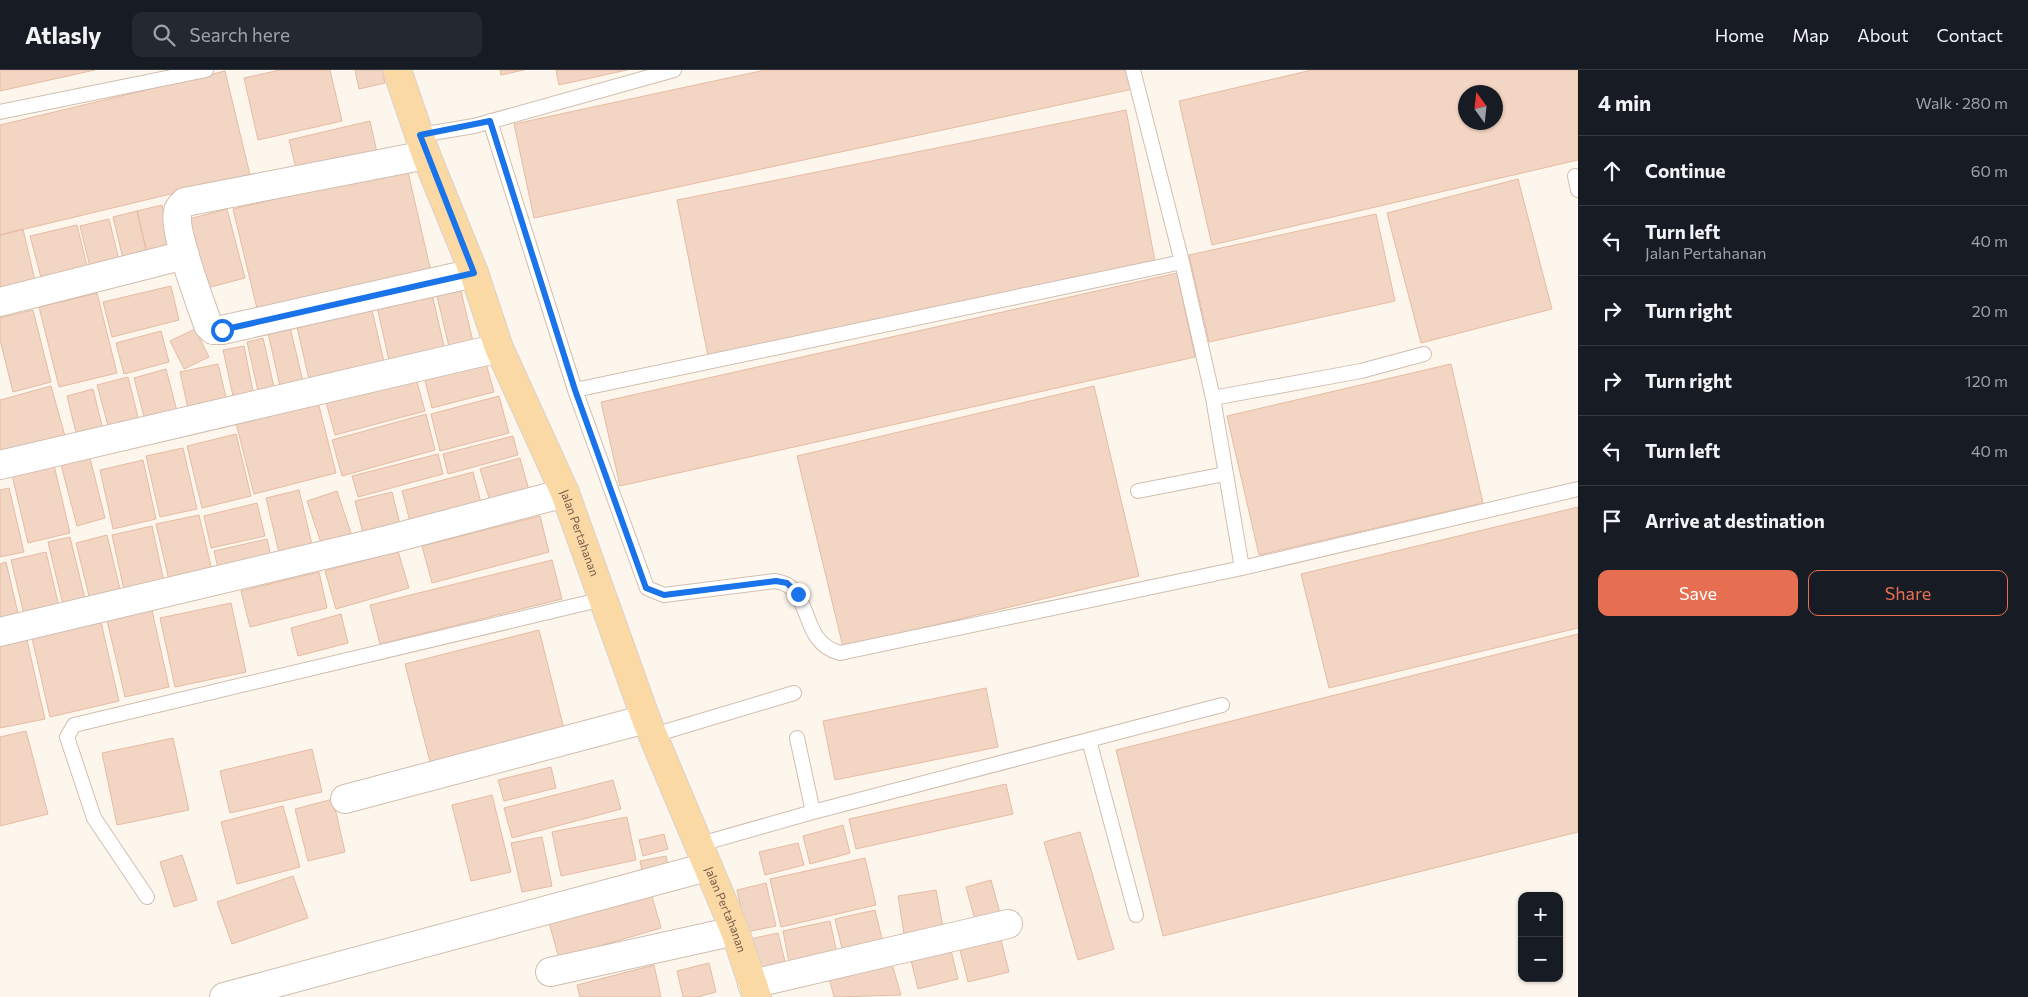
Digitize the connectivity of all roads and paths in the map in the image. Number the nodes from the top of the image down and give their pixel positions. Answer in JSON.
{"nodes":[{"id":1,"x":206,"y":70,"type":"edge"},
{"id":2,"x":397,"y":70,"type":"edge"},
{"id":3,"x":674,"y":70,"type":"edge"},
{"id":4,"x":1134,"y":70,"type":"edge"},
{"id":5,"x":0,"y":112,"type":"edge"},
{"id":6,"x":490,"y":121,"type":"junction"},
{"id":7,"x":423,"y":145,"type":"junction"},
{"id":8,"x":185,"y":255,"type":"junction"},
{"id":9,"x":1182,"y":262,"type":"junction"},
{"id":10,"x":474,"y":273,"type":"junction"},
{"id":11,"x":0,"y":302,"type":"edge"},
{"id":12,"x":499,"y":348,"type":"junction"},
{"id":13,"x":1424,"y":354,"type":"dead end"},
{"id":14,"x":575,"y":390,"type":"junction"},
{"id":15,"x":1213,"y":398,"type":"junction"},
{"id":16,"x":0,"y":464,"type":"edge"},
{"id":17,"x":1225,"y":474,"type":"junction"},
{"id":18,"x":1578,"y":489,"type":"edge"},
{"id":19,"x":1138,"y":491,"type":"dead end"},
{"id":20,"x":565,"y":493,"type":"junction"},
{"id":21,"x":1242,"y":568,"type":"junction"},
{"id":22,"x":603,"y":599,"type":"junction"},
{"id":23,"x":0,"y":632,"type":"edge"},
{"id":24,"x":794,"y":692,"type":"dead end"},
{"id":25,"x":1222,"y":705,"type":"dead end"},
{"id":26,"x":650,"y":727,"type":"junction"},
{"id":27,"x":797,"y":738,"type":"dead end"},
{"id":28,"x":1089,"y":740,"type":"junction"},
{"id":29,"x":344,"y":799,"type":"dead end"},
{"id":30,"x":813,"y":812,"type":"junction"},
{"id":31,"x":702,"y":856,"type":"junction"},
{"id":32,"x":147,"y":897,"type":"dead end"},
{"id":33,"x":1136,"y":915,"type":"dead end"},
{"id":34,"x":1008,"y":924,"type":"dead end"},
{"id":35,"x":735,"y":931,"type":"junction"},
{"id":36,"x":550,"y":972,"type":"dead end"},
{"id":37,"x":754,"y":991,"type":"edge"},
{"id":38,"x":224,"y":997,"type":"edge"}],
"edges":[{"from":1,"to":5,"type":"lane"},
{"from":2,"to":7,"type":"main road","name":"Jalan Pertahanan"},
{"from":3,"to":6,"type":"lane"},
{"from":4,"to":9,"type":"lane"},
{"from":6,"to":7,"type":"lane"},
{"from":6,"to":14,"type":"lane"},
{"from":7,"to":8,"type":"street"},
{"from":7,"to":10,"type":"main road","name":"Jalan Pertahanan"},
{"from":8,"to":10,"type":"street"},
{"from":8,"to":11,"type":"street"},
{"from":9,"to":14,"type":"lane"},
{"from":9,"to":15,"type":"lane"},
{"from":10,"to":12,"type":"main road","name":"Jalan Pertahanan"},
{"from":12,"to":16,"type":"street"},
{"from":12,"to":20,"type":"main road","name":"Jalan Pertahanan"},
{"from":13,"to":15,"type":"lane"},
{"from":14,"to":21,"type":"lane"},
{"from":15,"to":17,"type":"lane"},
{"from":17,"to":19,"type":"lane"},
{"from":17,"to":21,"type":"lane"},
{"from":18,"to":21,"type":"lane"},
{"from":20,"to":22,"type":"main road","name":"Jalan Pertahanan"},
{"from":20,"to":23,"type":"street"},
{"from":22,"to":26,"type":"main road","name":"Jalan Pertahanan"},
{"from":22,"to":32,"type":"lane"},
{"from":24,"to":26,"type":"lane"},
{"from":25,"to":28,"type":"lane"},
{"from":26,"to":29,"type":"street"},
{"from":26,"to":31,"type":"main road","name":"Jalan Pertahanan"},
{"from":27,"to":30,"type":"lane"},
{"from":28,"to":30,"type":"lane"},
{"from":28,"to":33,"type":"lane"},
{"from":30,"to":31,"type":"lane"},
{"from":31,"to":35,"type":"main road","name":"Jalan Pertahanan"},
{"from":31,"to":38,"type":"street"},
{"from":34,"to":37,"type":"street"},
{"from":35,"to":36,"type":"street"},
{"from":35,"to":37,"type":"main road","name":"Jalan Pertahanan"}]}
